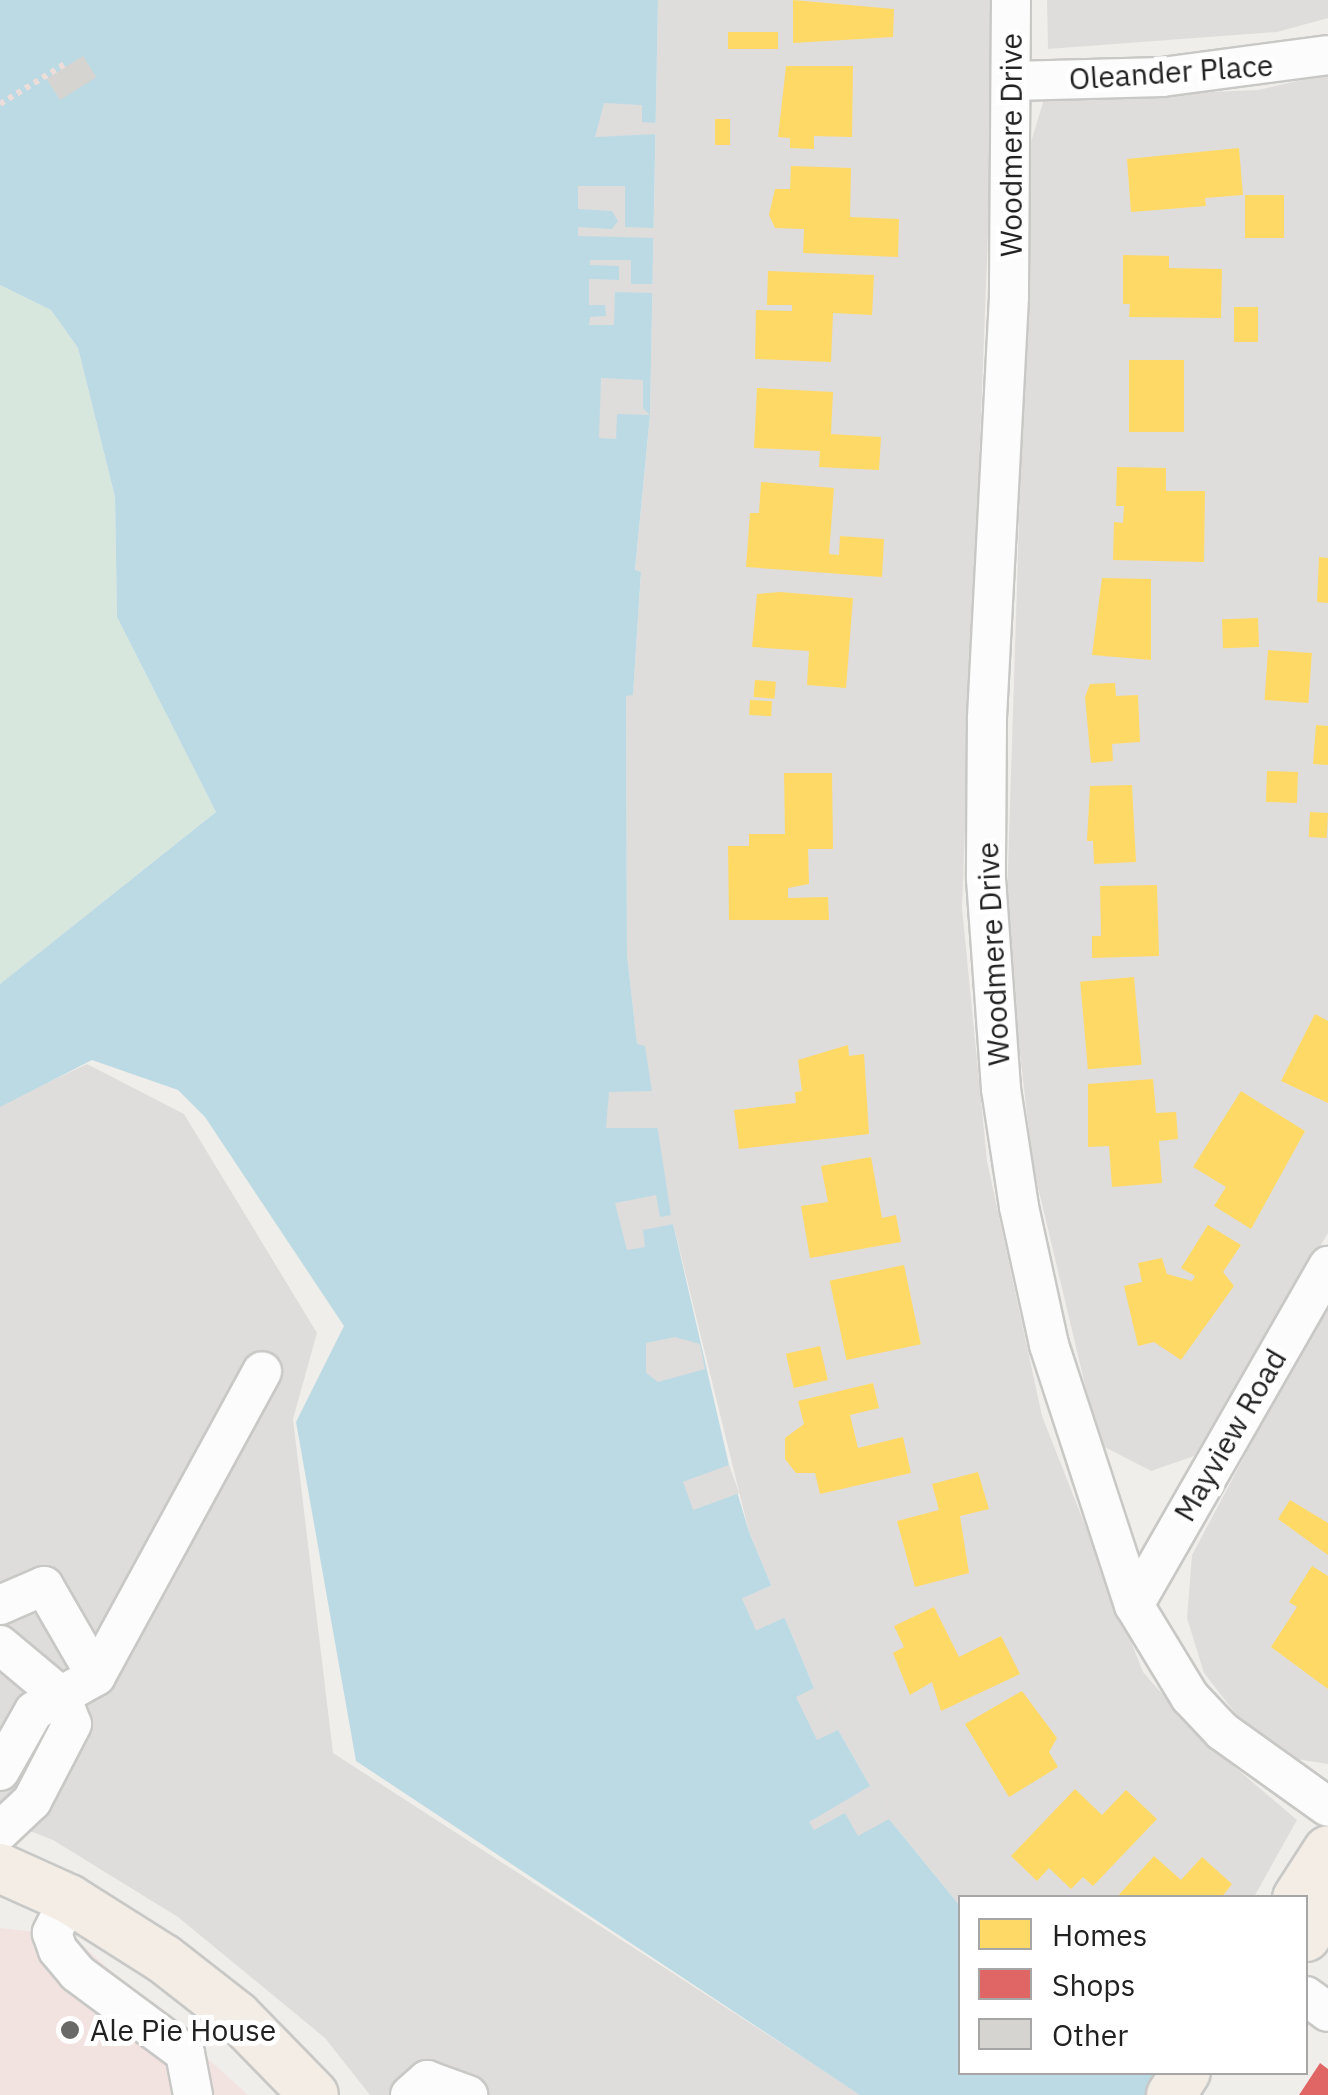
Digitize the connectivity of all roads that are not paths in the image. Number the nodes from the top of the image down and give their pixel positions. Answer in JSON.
{"nodes":[{"id":1,"x":1011,"y":0,"type":"edge"},
{"id":2,"x":1328,"y":55,"type":"edge"},
{"id":3,"x":1012,"y":82,"type":"junction"},
{"id":4,"x":1328,"y":1266,"type":"edge"},
{"id":5,"x":262,"y":1371,"type":"dead end"},
{"id":6,"x":0,"y":1605,"type":"edge"},
{"id":7,"x":1134,"y":1605,"type":"junction"},
{"id":8,"x":0,"y":1644,"type":"edge"},
{"id":9,"x":96,"y":1676,"type":"junction"},
{"id":10,"x":61,"y":1696,"type":"junction"},
{"id":11,"x":0,"y":1770,"type":"edge"},
{"id":12,"x":1328,"y":1807,"type":"edge"},
{"id":13,"x":0,"y":1835,"type":"edge"},
{"id":14,"x":1328,"y":1850,"type":"edge"},
{"id":15,"x":1299,"y":1895,"type":"edge"},
{"id":16,"x":69,"y":1899,"type":"junction"},
{"id":17,"x":1328,"y":1902,"type":"edge"},
{"id":18,"x":1308,"y":1934,"type":"edge"},
{"id":19,"x":194,"y":2095,"type":"edge"},
{"id":20,"x":314,"y":2095,"type":"edge"},
{"id":21,"x":410,"y":2095,"type":"edge"},
{"id":22,"x":468,"y":2095,"type":"edge"}],
"edges":[{"from":1,"to":3,"type":"street","name":"Woodmere Drive"},
{"from":2,"to":3,"type":"street","name":"Oleander Place"},
{"from":3,"to":7,"type":"street","name":"Woodmere Drive"},
{"from":4,"to":7,"type":"street","name":"Mayview Road"},
{"from":5,"to":9,"type":"street"},
{"from":6,"to":9,"type":"street"},
{"from":7,"to":12,"type":"street","name":"Woodmere Drive"},
{"from":8,"to":10,"type":"street"},
{"from":9,"to":10,"type":"street"},
{"from":10,"to":11,"type":"street"},
{"from":10,"to":13,"type":"street"},
{"from":13,"to":16,"type":"main road"},
{"from":14,"to":15,"type":"main road"},
{"from":16,"to":19,"type":"street"},
{"from":16,"to":20,"type":"main road"},
{"from":17,"to":18,"type":"main road"},
{"from":21,"to":22,"type":"street"}]}
